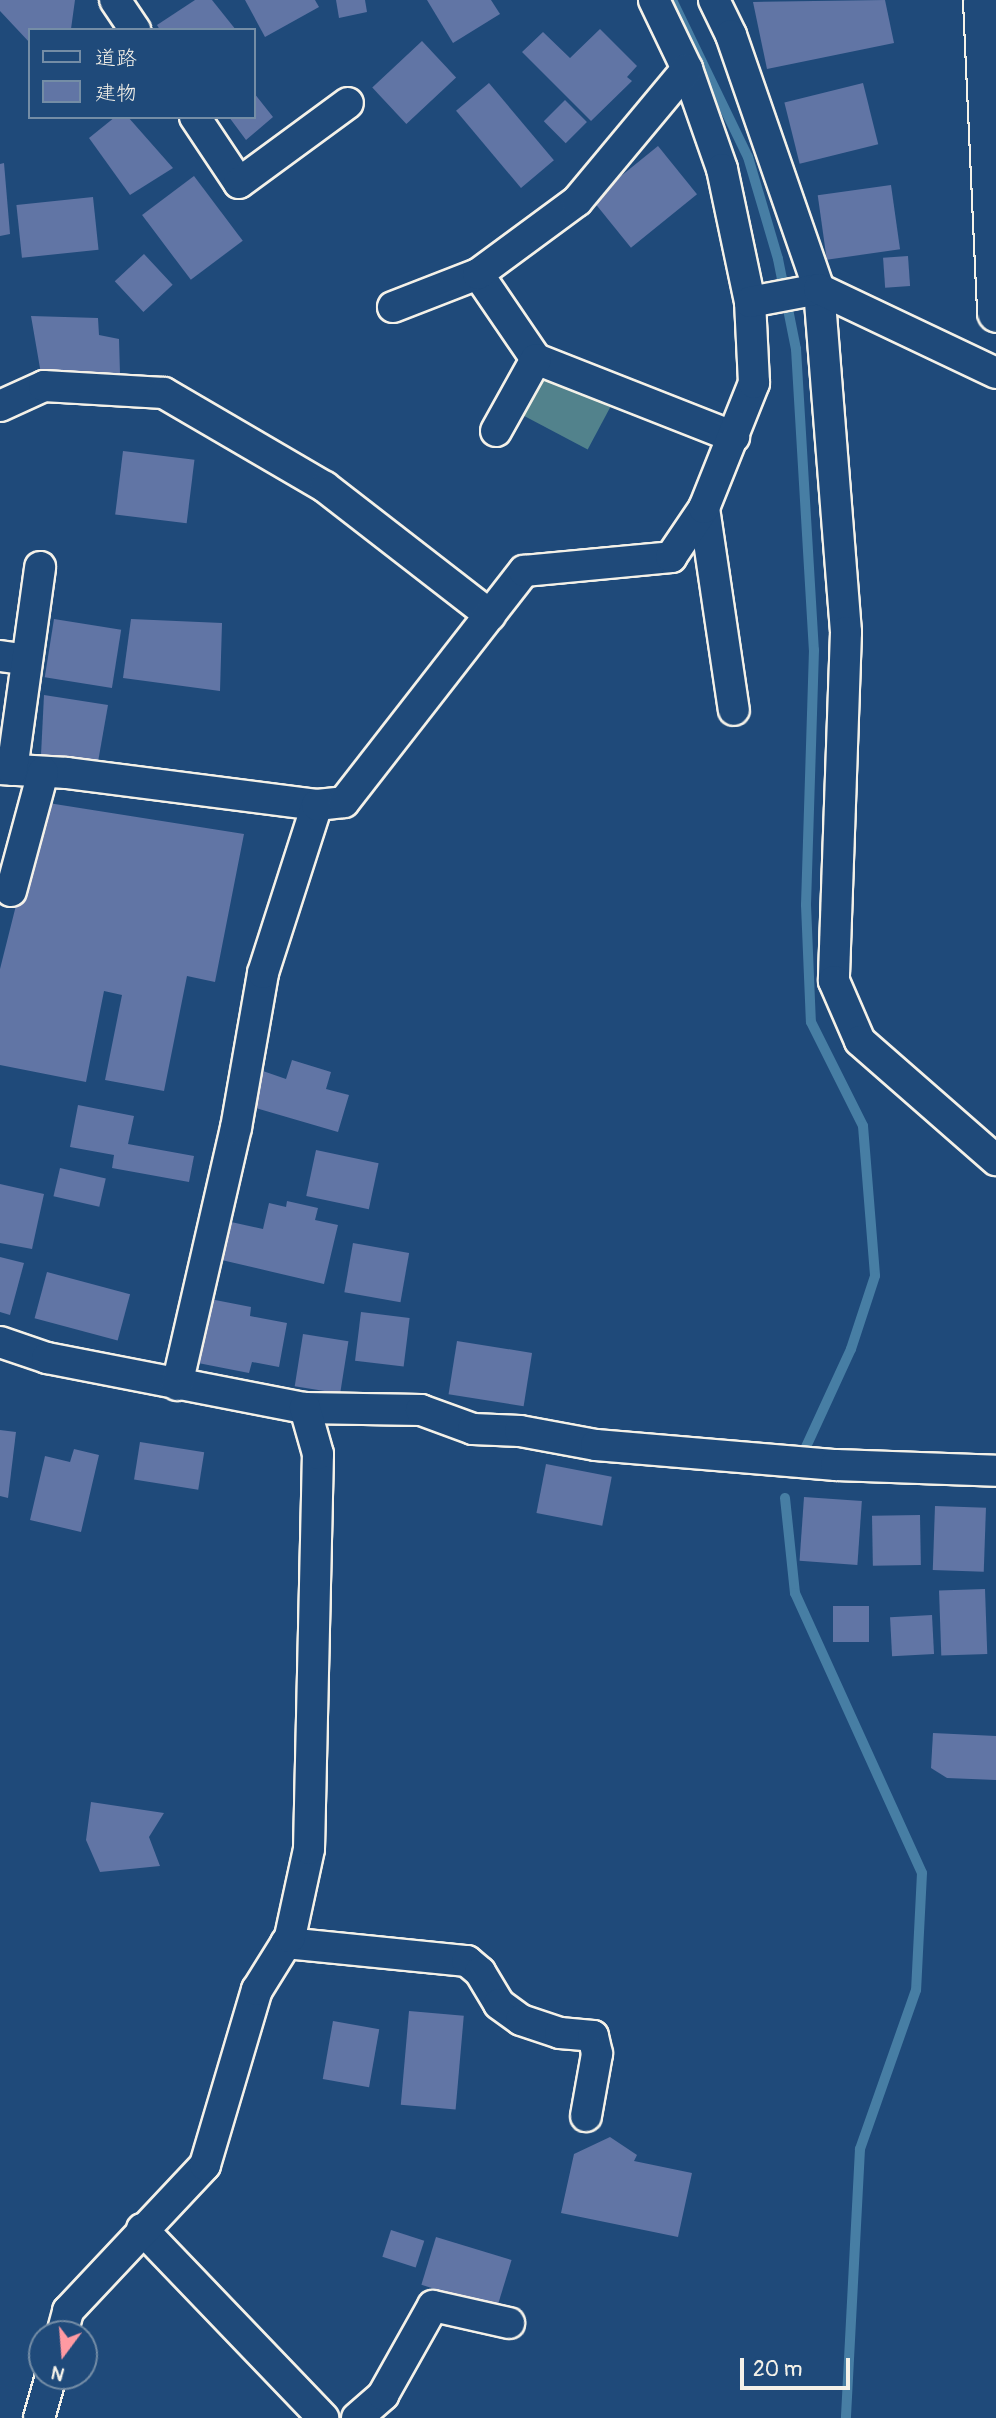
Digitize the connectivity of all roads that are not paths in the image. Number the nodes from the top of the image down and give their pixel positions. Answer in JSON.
{"nodes":[{"id":1,"x":115,"y":0,"type":"edge"},
{"id":2,"x":654,"y":0,"type":"edge"},
{"id":3,"x":714,"y":0,"type":"edge"},
{"id":4,"x":982,"y":0,"type":"edge"},
{"id":5,"x":134,"y":28,"type":"edge"},
{"id":6,"x":687,"y":69,"type":"junction"},
{"id":7,"x":348,"y":103,"type":"dead end"},
{"id":8,"x":196,"y":119,"type":"edge"},
{"id":9,"x":478,"y":274,"type":"junction"},
{"id":10,"x":787,"y":295,"type":"junction"},
{"id":11,"x":393,"y":307,"type":"dead end"},
{"id":12,"x":996,"y":313,"type":"edge"},
{"id":13,"x":536,"y":359,"type":"junction"},
{"id":14,"x":996,"y":373,"type":"edge"},
{"id":15,"x":0,"y":406,"type":"edge"},
{"id":16,"x":496,"y":431,"type":"dead end"},
{"id":17,"x":734,"y":438,"type":"junction"},
{"id":18,"x":704,"y":508,"type":"junction"},
{"id":19,"x":40,"y":567,"type":"dead end"},
{"id":20,"x":490,"y":615,"type":"junction"},
{"id":21,"x":14,"y":658,"type":"edge"},
{"id":22,"x":734,"y":710,"type":"dead end"},
{"id":23,"x":6,"y":770,"type":"edge"},
{"id":24,"x":43,"y":772,"type":"junction"},
{"id":25,"x":317,"y":805,"type":"junction"},
{"id":26,"x":11,"y":891,"type":"dead end"},
{"id":27,"x":996,"y":1160,"type":"edge"},
{"id":28,"x":0,"y":1342,"type":"edge"},
{"id":29,"x":177,"y":1385,"type":"junction"},
{"id":30,"x":305,"y":1408,"type":"junction"},
{"id":31,"x":996,"y":1471,"type":"edge"},
{"id":32,"x":286,"y":1943,"type":"junction"},
{"id":33,"x":586,"y":2116,"type":"dead end"},
{"id":34,"x":142,"y":2229,"type":"junction"},
{"id":35,"x":66,"y":2320,"type":"edge"},
{"id":36,"x":509,"y":2323,"type":"dead end"},
{"id":37,"x":47,"y":2390,"type":"edge"},
{"id":38,"x":39,"y":2418,"type":"edge"},
{"id":39,"x":323,"y":2418,"type":"edge"},
{"id":40,"x":357,"y":2418,"type":"edge"}],
"edges":[{"from":1,"to":5,"type":"street"},
{"from":2,"to":6,"type":"street"},
{"from":3,"to":10,"type":"street"},
{"from":4,"to":12,"type":"street"},
{"from":6,"to":9,"type":"street"},
{"from":6,"to":10,"type":"street"},
{"from":7,"to":8,"type":"street"},
{"from":9,"to":11,"type":"street"},
{"from":9,"to":13,"type":"street"},
{"from":10,"to":14,"type":"street"},
{"from":10,"to":17,"type":"street"},
{"from":10,"to":27,"type":"street"},
{"from":13,"to":16,"type":"street"},
{"from":13,"to":17,"type":"street"},
{"from":15,"to":20,"type":"street"},
{"from":17,"to":18,"type":"street"},
{"from":18,"to":20,"type":"street"},
{"from":18,"to":22,"type":"street"},
{"from":19,"to":21,"type":"street"},
{"from":20,"to":25,"type":"street"},
{"from":21,"to":23,"type":"street"},
{"from":23,"to":24,"type":"street"},
{"from":24,"to":25,"type":"street"},
{"from":24,"to":26,"type":"street"},
{"from":25,"to":29,"type":"street"},
{"from":28,"to":29,"type":"street"},
{"from":29,"to":30,"type":"street"},
{"from":30,"to":31,"type":"street"},
{"from":30,"to":32,"type":"street"},
{"from":32,"to":33,"type":"street"},
{"from":32,"to":34,"type":"street"},
{"from":34,"to":35,"type":"street"},
{"from":34,"to":39,"type":"street"},
{"from":36,"to":40,"type":"street"},
{"from":37,"to":38,"type":"street"}]}
